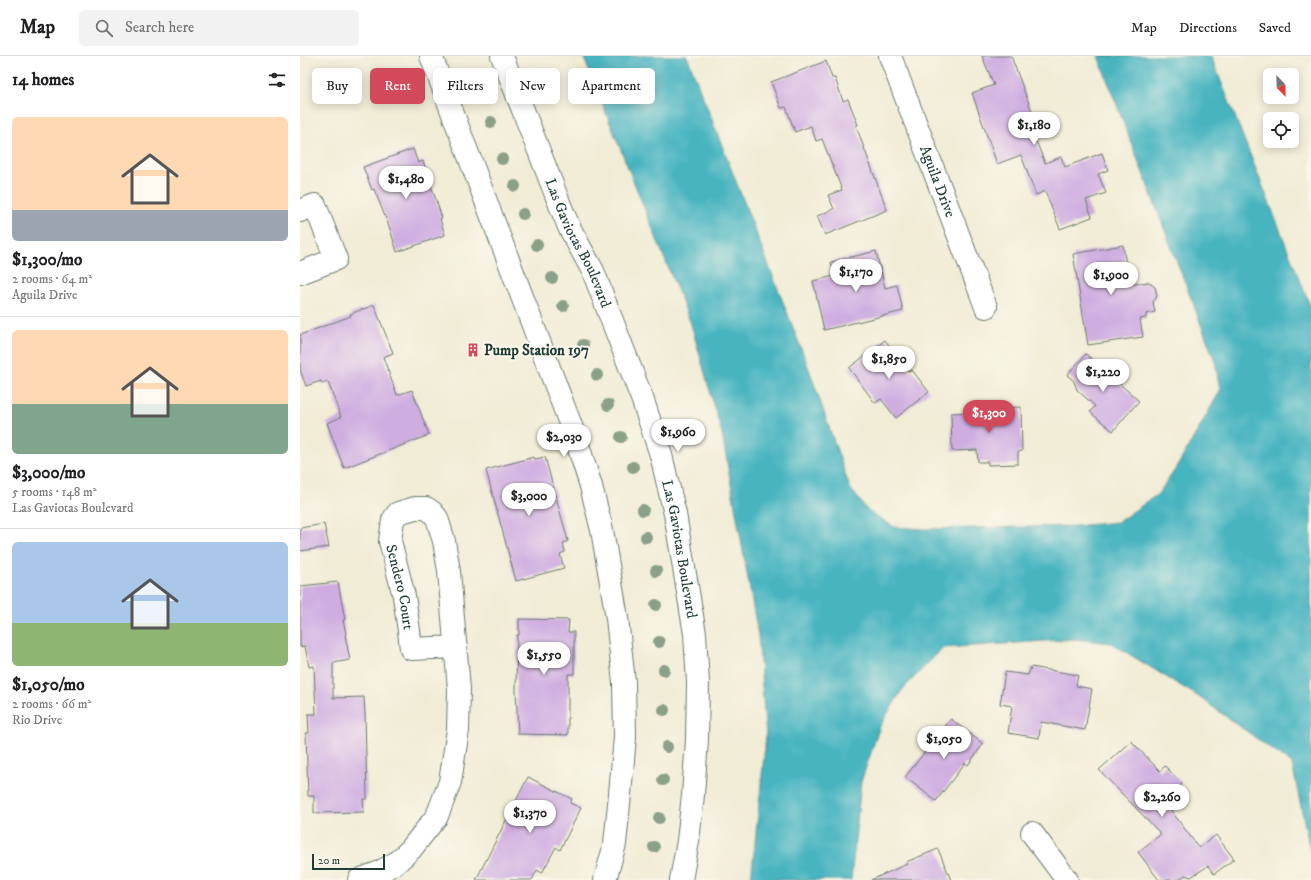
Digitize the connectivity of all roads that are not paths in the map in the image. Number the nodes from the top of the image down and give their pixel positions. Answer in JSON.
{"nodes":[{"id":1,"x":431,"y":56,"type":"edge"},
{"id":2,"x":502,"y":56,"type":"edge"},
{"id":3,"x":890,"y":56,"type":"edge"},
{"id":4,"x":300,"y":211,"type":"edge"},
{"id":5,"x":300,"y":273,"type":"edge"},
{"id":6,"x":986,"y":306,"type":"dead end"},
{"id":7,"x":456,"y":648,"type":"junction"},
{"id":8,"x":1032,"y":833,"type":"dead end"},
{"id":9,"x":359,"y":880,"type":"edge"},
{"id":10,"x":605,"y":880,"type":"edge"},
{"id":11,"x":681,"y":880,"type":"edge"},
{"id":12,"x":1067,"y":880,"type":"edge"}],
"edges":[{"from":1,"to":10,"type":"street"},
{"from":2,"to":11,"type":"street","name":"Las Gaviotas Boulevard"},
{"from":3,"to":6,"type":"street","name":"Aguila Drive"},
{"from":4,"to":5,"type":"street"},
{"from":7,"to":7,"type":"street","name":"Sendero Court"},
{"from":7,"to":9,"type":"street","name":"Sendero Court"},
{"from":8,"to":12,"type":"street"}]}
